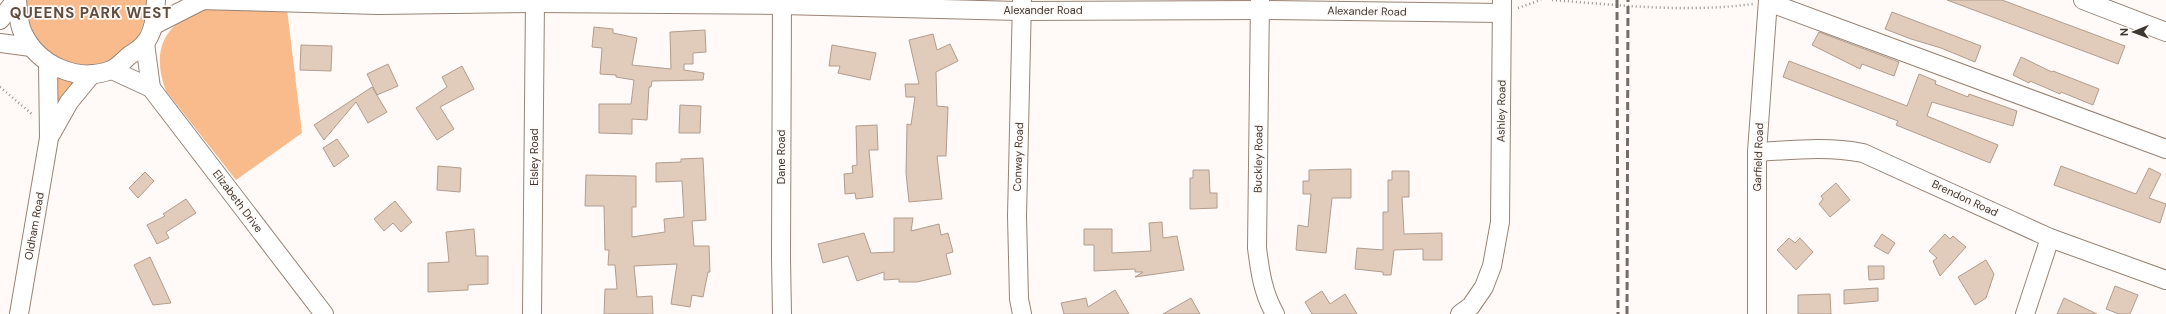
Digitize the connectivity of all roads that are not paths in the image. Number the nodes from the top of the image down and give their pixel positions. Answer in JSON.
{"nodes":[{"id":1,"x":17,"y":0,"type":"edge"},
{"id":2,"x":156,"y":0,"type":"edge"},
{"id":3,"x":2083,"y":0,"type":"edge"},
{"id":4,"x":199,"y":1,"type":"edge"},
{"id":5,"x":535,"y":1,"type":"edge"},
{"id":6,"x":1768,"y":1,"type":"edge"},
{"id":7,"x":782,"y":2,"type":"edge"},
{"id":8,"x":1022,"y":5,"type":"edge"},
{"id":9,"x":1260,"y":5,"type":"edge"},
{"id":10,"x":1502,"y":6,"type":"edge"},
{"id":11,"x":0,"y":20,"type":"edge"},
{"id":12,"x":154,"y":25,"type":"junction"},
{"id":13,"x":2166,"y":32,"type":"edge"},
{"id":14,"x":0,"y":43,"type":"edge"},
{"id":15,"x":145,"y":43,"type":"junction"},
{"id":16,"x":31,"y":47,"type":"junction"},
{"id":17,"x":48,"y":63,"type":"junction"},
{"id":18,"x":112,"y":70,"type":"junction"},
{"id":19,"x":92,"y":74,"type":"junction"},
{"id":20,"x":151,"y":88,"type":"junction"},
{"id":21,"x":49,"y":138,"type":"junction"},
{"id":22,"x":2166,"y":149,"type":"edge"},
{"id":23,"x":1757,"y":152,"type":"junction"},
{"id":24,"x":2050,"y":238,"type":"junction"},
{"id":25,"x":2166,"y":280,"type":"edge"},
{"id":26,"x":19,"y":314,"type":"edge"},
{"id":27,"x":324,"y":314,"type":"edge"},
{"id":28,"x":532,"y":314,"type":"edge"},
{"id":29,"x":782,"y":314,"type":"edge"},
{"id":30,"x":1022,"y":314,"type":"edge"},
{"id":31,"x":1274,"y":314,"type":"edge"},
{"id":32,"x":1460,"y":314,"type":"edge"},
{"id":33,"x":1757,"y":314,"type":"edge"},
{"id":34,"x":2025,"y":314,"type":"edge"}],
"edges":[{"from":1,"to":11,"type":"street"},
{"from":1,"to":16,"type":"street"},
{"from":2,"to":12,"type":"street"},
{"from":3,"to":13,"type":"street"},
{"from":4,"to":5,"type":"street","name":"Alexander Road"},
{"from":4,"to":12,"type":"street","name":"Alexander Road"},
{"from":5,"to":7,"type":"street","name":"Alexander Road"},
{"from":5,"to":28,"type":"street","name":"Elsley Road"},
{"from":6,"to":22,"type":"street"},
{"from":6,"to":23,"type":"street","name":"Garfield Road"},
{"from":7,"to":8,"type":"street","name":"Alexander Road"},
{"from":7,"to":29,"type":"street","name":"Dane Road"},
{"from":8,"to":9,"type":"street","name":"Alexander Road"},
{"from":8,"to":30,"type":"street","name":"Conway Road"},
{"from":9,"to":10,"type":"street","name":"Alexander Road"},
{"from":9,"to":31,"type":"street","name":"Buckley Road"},
{"from":10,"to":32,"type":"street","name":"Ashley Road"},
{"from":12,"to":15,"type":"street"},
{"from":14,"to":16,"type":"street"},
{"from":15,"to":18,"type":"street"},
{"from":15,"to":20,"type":"street","name":"Elizabeth Drive"},
{"from":16,"to":17,"type":"street"},
{"from":17,"to":19,"type":"street"},
{"from":17,"to":21,"type":"street","name":"Oldham Road"},
{"from":18,"to":19,"type":"street"},
{"from":18,"to":20,"type":"street","name":"Elizabeth Drive"},
{"from":19,"to":21,"type":"street","name":"Oldham Road"},
{"from":20,"to":27,"type":"street","name":"Elizabeth Drive"},
{"from":21,"to":26,"type":"street","name":"Oldham Road"},
{"from":23,"to":24,"type":"street","name":"Brendon Road"},
{"from":23,"to":33,"type":"street","name":"Garfield Road"},
{"from":24,"to":25,"type":"street","name":"Brendon Road"},
{"from":24,"to":34,"type":"street"}]}
